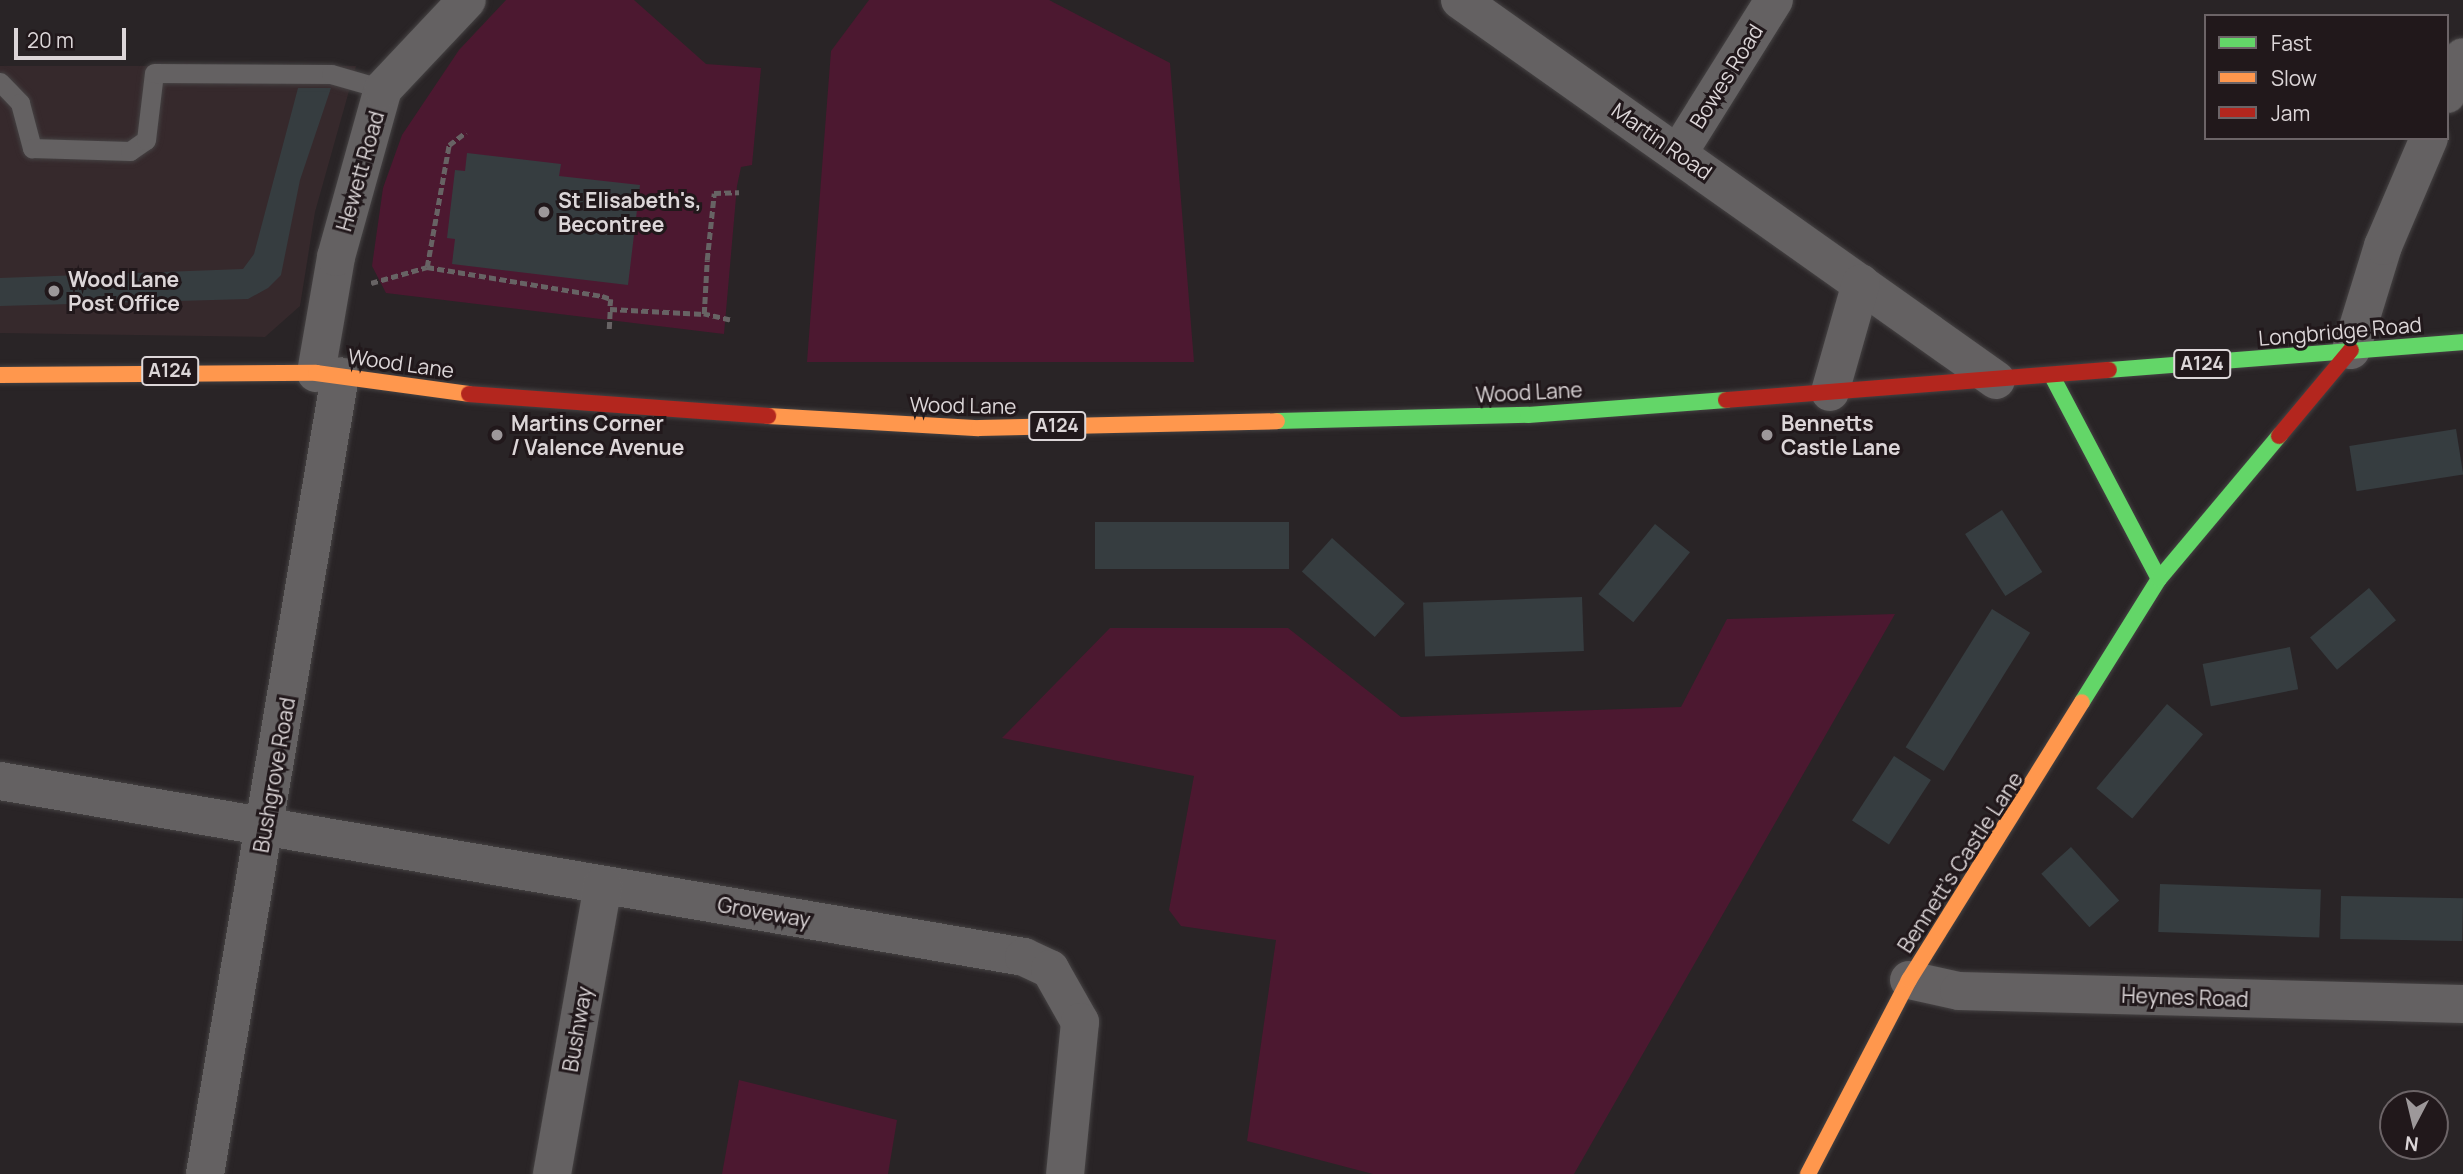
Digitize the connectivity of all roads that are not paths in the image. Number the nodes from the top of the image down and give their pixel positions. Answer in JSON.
{"nodes":[{"id":1,"x":467,"y":0,"type":"edge"},
{"id":2,"x":1460,"y":0,"type":"edge"},
{"id":3,"x":1774,"y":0,"type":"edge"},
{"id":4,"x":2463,"y":57,"type":"edge"},
{"id":5,"x":0,"y":82,"type":"edge"},
{"id":6,"x":383,"y":89,"type":"junction"},
{"id":7,"x":2449,"y":89,"type":"edge"},
{"id":8,"x":2428,"y":140,"type":"edge"},
{"id":9,"x":1679,"y":152,"type":"junction"},
{"id":10,"x":1861,"y":283,"type":"junction"},
{"id":11,"x":2463,"y":342,"type":"edge"},
{"id":12,"x":2351,"y":350,"type":"junction"},
{"id":13,"x":0,"y":375,"type":"edge"},
{"id":14,"x":328,"y":375,"type":"junction"},
{"id":15,"x":2053,"y":378,"type":"junction"},
{"id":16,"x":1997,"y":380,"type":"junction"},
{"id":17,"x":1830,"y":392,"type":"junction"},
{"id":18,"x":2159,"y":579,"type":"junction"},
{"id":19,"x":0,"y":781,"type":"edge"},
{"id":20,"x":266,"y":823,"type":"junction"},
{"id":21,"x":603,"y":885,"type":"junction"},
{"id":22,"x":1909,"y":980,"type":"junction"},
{"id":23,"x":2463,"y":1004,"type":"edge"},
{"id":24,"x":205,"y":1174,"type":"edge"},
{"id":25,"x":552,"y":1174,"type":"edge"},
{"id":26,"x":1065,"y":1174,"type":"edge"},
{"id":27,"x":1808,"y":1174,"type":"edge"}],
"edges":[{"from":1,"to":6,"type":"street","name":"Hewett Road"},
{"from":2,"to":9,"type":"street","name":"Martin Road"},
{"from":3,"to":9,"type":"street","name":"Bowes Road"},
{"from":4,"to":7,"type":"street"},
{"from":5,"to":6,"type":"lane"},
{"from":6,"to":14,"type":"street","name":"Hewett Road"},
{"from":8,"to":12,"type":"street"},
{"from":9,"to":10,"type":"street","name":"Martin Road"},
{"from":10,"to":16,"type":"street","name":"Martin Road"},
{"from":10,"to":17,"type":"street"},
{"from":11,"to":12,"type":"main road","name":"Longbridge Road","number":"A124"},
{"from":12,"to":15,"type":"main road","name":"Longbridge Road","number":"A124"},
{"from":12,"to":18,"type":"main road","name":"Bennett's Castle Lane"},
{"from":13,"to":14,"type":"main road","name":"Wood Lane","number":"A124"},
{"from":14,"to":17,"type":"main road","name":"Wood Lane","number":"A124"},
{"from":14,"to":20,"type":"street","name":"Bushgrove Road"},
{"from":15,"to":16,"type":"main road","name":"Wood Lane","number":"A124"},
{"from":15,"to":18,"type":"main road"},
{"from":16,"to":17,"type":"main road","name":"Wood Lane","number":"A124"},
{"from":18,"to":22,"type":"main road","name":"Bennett's Castle Lane"},
{"from":19,"to":20,"type":"street","name":"Groveway"},
{"from":20,"to":21,"type":"street","name":"Groveway"},
{"from":20,"to":24,"type":"street","name":"Bushgrove Road"},
{"from":21,"to":25,"type":"street","name":"Bushway"},
{"from":21,"to":26,"type":"street","name":"Groveway"},
{"from":22,"to":23,"type":"street","name":"Heynes Road"},
{"from":22,"to":27,"type":"main road","name":"Bennett's Castle Lane"}]}
